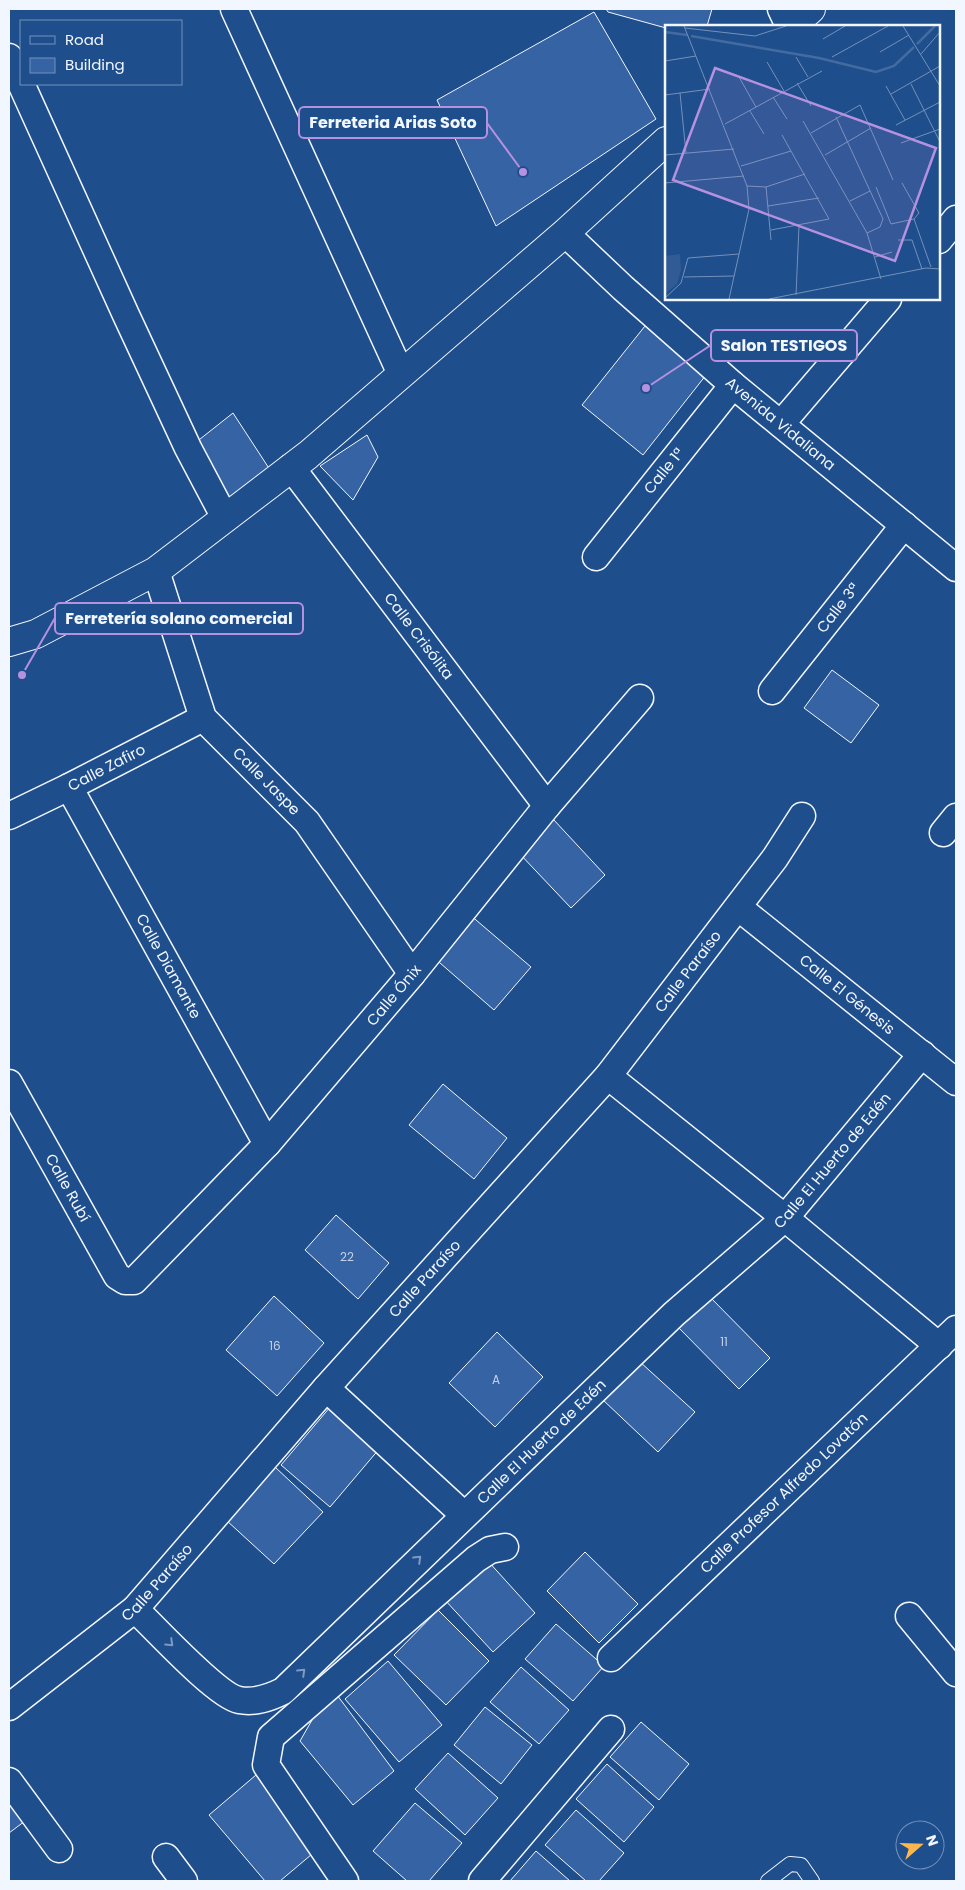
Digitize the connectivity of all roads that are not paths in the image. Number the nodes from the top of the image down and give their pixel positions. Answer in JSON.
{"nodes":[{"id":1,"x":780,"y":9,"type":"edge"},
{"id":2,"x":812,"y":9,"type":"edge"},
{"id":3,"x":244,"y":12,"type":"edge"},
{"id":4,"x":790,"y":25,"type":"edge"},
{"id":5,"x":792,"y":25,"type":"edge"},
{"id":6,"x":9,"y":57,"type":"edge"},
{"id":7,"x":20,"y":81,"type":"edge"},
{"id":8,"x":22,"y":85,"type":"edge"},
{"id":9,"x":665,"y":142,"type":"edge"},
{"id":10,"x":956,"y":219,"type":"edge"},
{"id":11,"x":565,"y":233,"type":"junction"},
{"id":12,"x":940,"y":239,"type":"edge"},
{"id":13,"x":887,"y":300,"type":"edge"},
{"id":14,"x":401,"y":374,"type":"junction"},
{"id":15,"x":733,"y":385,"type":"junction"},
{"id":16,"x":781,"y":424,"type":"junction"},
{"id":17,"x":291,"y":467,"type":"junction"},
{"id":18,"x":225,"y":518,"type":"junction"},
{"id":19,"x":904,"y":525,"type":"junction"},
{"id":20,"x":596,"y":557,"type":"dead end"},
{"id":21,"x":956,"y":568,"type":"edge"},
{"id":22,"x":156,"y":571,"type":"junction"},
{"id":23,"x":9,"y":642,"type":"edge"},
{"id":24,"x":772,"y":691,"type":"dead end"},
{"id":25,"x":640,"y":698,"type":"dead end"},
{"id":26,"x":204,"y":718,"type":"junction"},
{"id":27,"x":69,"y":787,"type":"junction"},
{"id":28,"x":547,"y":806,"type":"junction"},
{"id":29,"x":9,"y":816,"type":"edge"},
{"id":30,"x":802,"y":816,"type":"dead end"},
{"id":31,"x":738,"y":907,"type":"junction"},
{"id":32,"x":412,"y":974,"type":"junction"},
{"id":33,"x":922,"y":1054,"type":"junction"},
{"id":34,"x":608,"y":1076,"type":"junction"},
{"id":35,"x":956,"y":1082,"type":"edge"},
{"id":36,"x":9,"y":1083,"type":"edge"},
{"id":37,"x":267,"y":1144,"type":"junction"},
{"id":38,"x":785,"y":1218,"type":"junction"},
{"id":39,"x":134,"y":1280,"type":"joint"},
{"id":40,"x":947,"y":1338,"type":"edge"},
{"id":41,"x":326,"y":1388,"type":"junction"},
{"id":42,"x":464,"y":1515,"type":"junction"},
{"id":43,"x":505,"y":1546,"type":"dead end"},
{"id":44,"x":135,"y":1609,"type":"junction"},
{"id":45,"x":909,"y":1616,"type":"dead end"},
{"id":46,"x":611,"y":1658,"type":"dead end"},
{"id":47,"x":956,"y":1673,"type":"edge"},
{"id":48,"x":9,"y":1706,"type":"edge"},
{"id":49,"x":611,"y":1729,"type":"dead end"},
{"id":50,"x":9,"y":1781,"type":"edge"},
{"id":51,"x":59,"y":1850,"type":"dead end"},
{"id":52,"x":166,"y":1857,"type":"dead end"},
{"id":53,"x":184,"y":1881,"type":"edge"},
{"id":54,"x":345,"y":1881,"type":"edge"},
{"id":55,"x":482,"y":1881,"type":"edge"},
{"id":56,"x":768,"y":1881,"type":"edge"},
{"id":57,"x":812,"y":1881,"type":"edge"}],
"edges":[{"from":1,"to":4,"type":"street"},
{"from":2,"to":5,"type":"main road"},
{"from":3,"to":14,"type":"street"},
{"from":6,"to":7,"type":"street"},
{"from":8,"to":18,"type":"street"},
{"from":9,"to":11,"type":"main road"},
{"from":10,"to":12,"type":"street"},
{"from":11,"to":14,"type":"main road"},
{"from":11,"to":15,"type":"street","name":"Avenida Vidaliana"},
{"from":13,"to":16,"type":"street"},
{"from":14,"to":17,"type":"main road"},
{"from":15,"to":16,"type":"street","name":"Avenida Vidaliana"},
{"from":15,"to":20,"type":"street","name":"Calle 1ª"},
{"from":16,"to":19,"type":"street","name":"Avenida Vidaliana"},
{"from":17,"to":18,"type":"main road"},
{"from":17,"to":28,"type":"street","name":"Calle Crisólita"},
{"from":18,"to":22,"type":"main road"},
{"from":19,"to":21,"type":"street","name":"Avenida Vidaliana"},
{"from":19,"to":24,"type":"street","name":"Calle 3ª"},
{"from":22,"to":23,"type":"main road"},
{"from":22,"to":26,"type":"street","name":"Calle Jaspe"},
{"from":25,"to":28,"type":"street","name":"Calle Ónix"},
{"from":26,"to":27,"type":"street","name":"Calle Zafiro"},
{"from":26,"to":32,"type":"street","name":"Calle Jaspe"},
{"from":27,"to":29,"type":"street","name":"Calle Zafiro"},
{"from":27,"to":37,"type":"street","name":"Calle Diamante"},
{"from":28,"to":32,"type":"street","name":"Calle Ónix"},
{"from":30,"to":31,"type":"street","name":"Calle Paraíso"},
{"from":31,"to":33,"type":"street","name":"Calle El Génesis"},
{"from":31,"to":34,"type":"street","name":"Calle Paraíso"},
{"from":32,"to":37,"type":"street","name":"Calle Ónix"},
{"from":33,"to":35,"type":"street","name":"Calle El Génesis"},
{"from":33,"to":38,"type":"street","name":"Calle El Huerto de Edén"},
{"from":34,"to":38,"type":"street"},
{"from":34,"to":41,"type":"street","name":"Calle Paraíso"},
{"from":36,"to":39,"type":"street","name":"Calle Rubí"},
{"from":37,"to":39,"type":"street","name":"Calle Ónix"},
{"from":38,"to":40,"type":"street"},
{"from":38,"to":42,"type":"street","name":"Calle El Huerto de Edén"},
{"from":40,"to":46,"type":"street","name":"Calle Profesor Alfredo Lovatón"},
{"from":41,"to":42,"type":"street"},
{"from":41,"to":44,"type":"street","name":"Calle Paraíso"},
{"from":44,"to":42,"type":"street","name":"Calle El Huerto de Edén","one_way":true},
{"from":43,"to":54,"type":"street"},
{"from":44,"to":48,"type":"street","name":"Calle Paraíso"},
{"from":45,"to":47,"type":"street"},
{"from":49,"to":55,"type":"street"},
{"from":50,"to":51,"type":"street"},
{"from":52,"to":53,"type":"street"},
{"from":56,"to":57,"type":"lane"}]}
